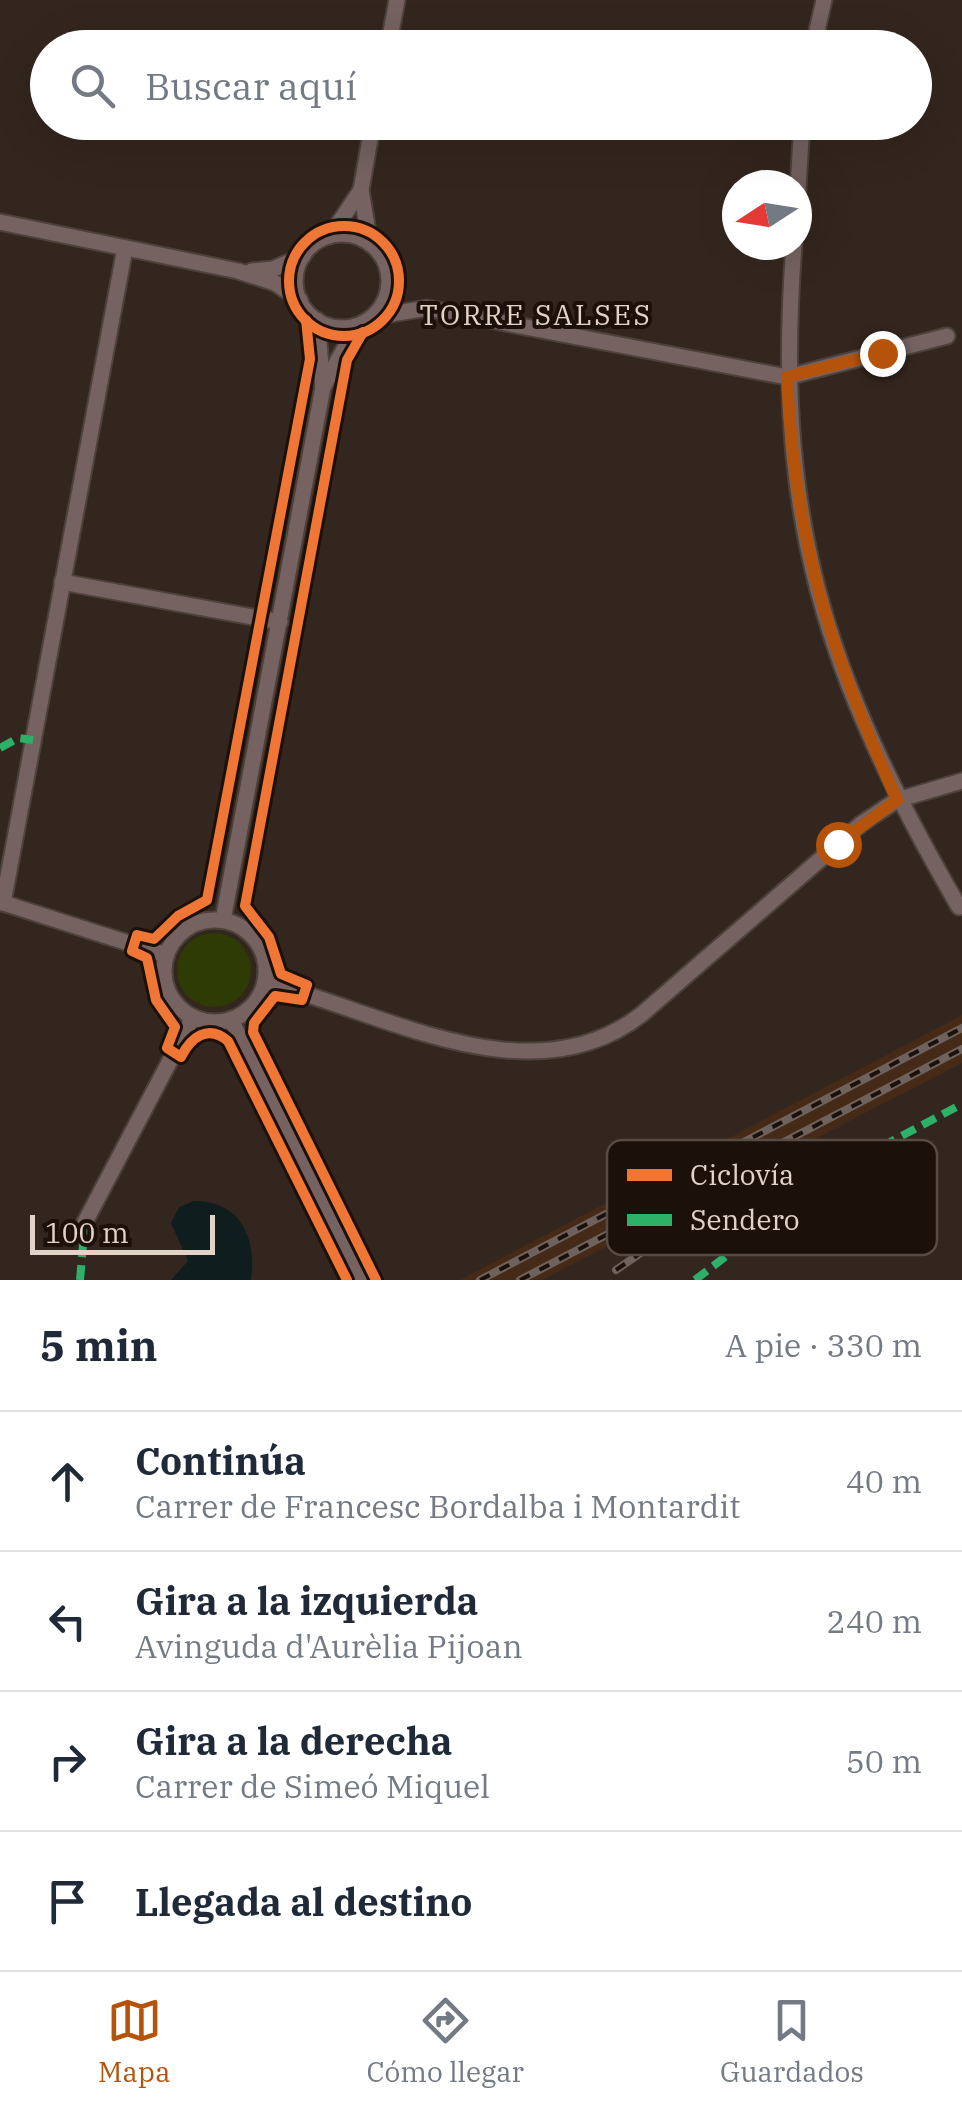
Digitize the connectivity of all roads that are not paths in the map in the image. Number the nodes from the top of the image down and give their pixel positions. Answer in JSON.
{"nodes":[{"id":1,"x":397,"y":0,"type":"edge"},
{"id":2,"x":824,"y":0,"type":"edge"},
{"id":3,"x":391,"y":30,"type":"edge"},
{"id":4,"x":816,"y":30,"type":"edge"},
{"id":5,"x":370,"y":140,"type":"edge"},
{"id":6,"x":801,"y":140,"type":"edge"},
{"id":7,"x":799,"y":170,"type":"edge"},
{"id":8,"x":360,"y":190,"type":"junction"},
{"id":9,"x":0,"y":222,"type":"edge"},
{"id":10,"x":330,"y":236,"type":"junction"},
{"id":11,"x":370,"y":244,"type":"junction"},
{"id":12,"x":125,"y":248,"type":"junction"},
{"id":13,"x":304,"y":256,"type":"junction"},
{"id":14,"x":793,"y":260,"type":"edge"},
{"id":15,"x":238,"y":271,"type":"junction"},
{"id":16,"x":300,"y":300,"type":"junction"},
{"id":17,"x":373,"y":317,"type":"junction"},
{"id":18,"x":317,"y":320,"type":"junction"},
{"id":19,"x":357,"y":326,"type":"junction"},
{"id":20,"x":948,"y":336,"type":"dead end"},
{"id":21,"x":787,"y":377,"type":"junction"},
{"id":22,"x":324,"y":387,"type":"junction"},
{"id":23,"x":62,"y":582,"type":"junction"},
{"id":24,"x":280,"y":622,"type":"junction"},
{"id":25,"x":962,"y":781,"type":"edge"},
{"id":26,"x":897,"y":800,"type":"junction"},
{"id":27,"x":1,"y":903,"type":"edge"},
{"id":28,"x":959,"y":907,"type":"dead end"},
{"id":29,"x":224,"y":920,"type":"junction"},
{"id":30,"x":166,"y":954,"type":"junction"},
{"id":31,"x":265,"y":982,"type":"junction"},
{"id":32,"x":193,"y":1017,"type":"junction"},
{"id":33,"x":231,"y":1020,"type":"junction"},
{"id":34,"x":85,"y":1222,"type":"dead end"},
{"id":35,"x":362,"y":1280,"type":"edge"}],
"edges":[{"from":1,"to":3,"type":"street"},
{"from":2,"to":4,"type":"street"},
{"from":5,"to":8,"type":"street"},
{"from":6,"to":7,"type":"street"},
{"from":8,"to":10,"type":"street"},
{"from":8,"to":11,"type":"street"},
{"from":9,"to":12,"type":"street"},
{"from":10,"to":11,"type":"street"},
{"from":10,"to":13,"type":"street"},
{"from":11,"to":17,"type":"street"},
{"from":12,"to":15,"type":"street"},
{"from":12,"to":23,"type":"street"},
{"from":13,"to":15,"type":"street"},
{"from":13,"to":16,"type":"street"},
{"from":14,"to":21,"type":"street"},
{"from":15,"to":16,"type":"street"},
{"from":16,"to":18,"type":"street"},
{"from":17,"to":19,"type":"street"},
{"from":17,"to":21,"type":"street"},
{"from":18,"to":19,"type":"street"},
{"from":18,"to":22,"type":"street"},
{"from":19,"to":22,"type":"street"},
{"from":20,"to":21,"type":"street"},
{"from":21,"to":26,"type":"street"},
{"from":22,"to":24,"type":"street"},
{"from":23,"to":24,"type":"street"},
{"from":23,"to":27,"type":"street"},
{"from":24,"to":29,"type":"street"},
{"from":25,"to":26,"type":"street"},
{"from":26,"to":28,"type":"street"},
{"from":26,"to":31,"type":"street"},
{"from":27,"to":30,"type":"street"},
{"from":29,"to":30,"type":"street"},
{"from":29,"to":31,"type":"street"},
{"from":30,"to":32,"type":"street"},
{"from":31,"to":33,"type":"street"},
{"from":32,"to":33,"type":"street"},
{"from":32,"to":34,"type":"street"},
{"from":33,"to":35,"type":"street"}]}
